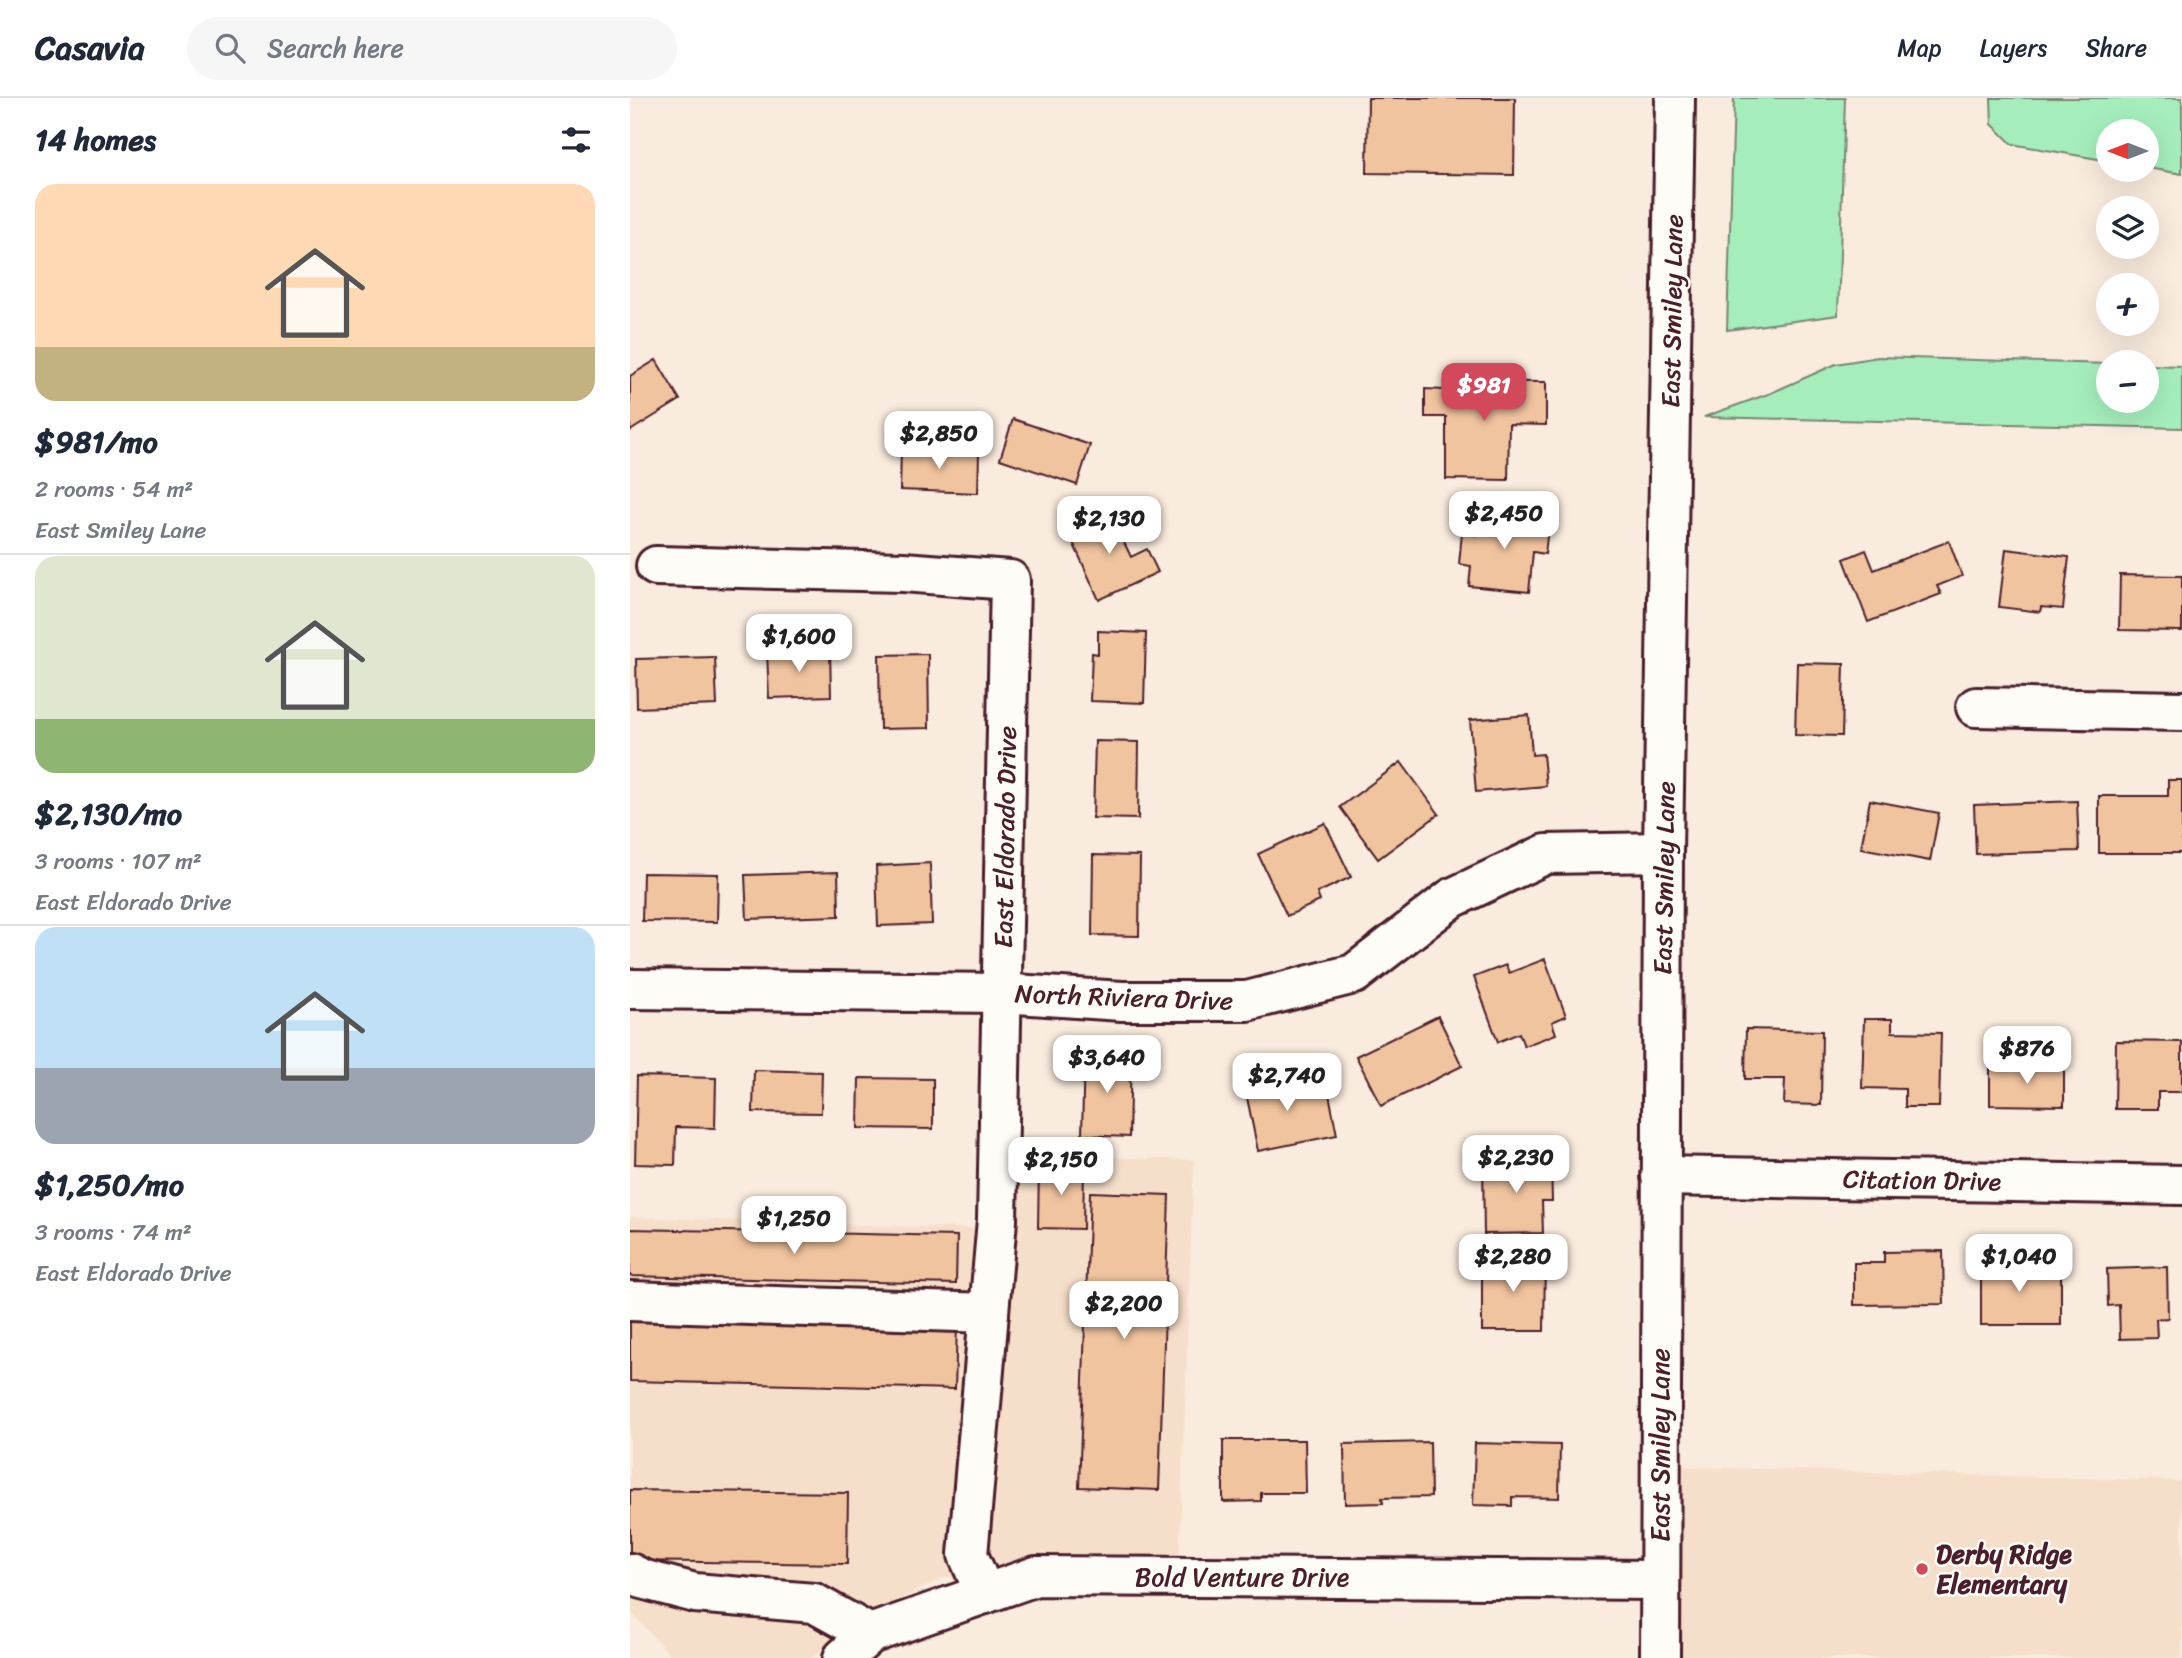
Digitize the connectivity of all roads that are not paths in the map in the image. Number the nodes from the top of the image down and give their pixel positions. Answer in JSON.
{"nodes":[{"id":1,"x":1675,"y":98,"type":"edge"},
{"id":2,"x":656,"y":566,"type":"dead end"},
{"id":3,"x":1976,"y":707,"type":"dead end"},
{"id":4,"x":2182,"y":711,"type":"edge"},
{"id":5,"x":1664,"y":852,"type":"junction"},
{"id":6,"x":630,"y":989,"type":"edge"},
{"id":7,"x":1001,"y":993,"type":"junction"},
{"id":8,"x":1661,"y":1176,"type":"junction"},
{"id":9,"x":2182,"y":1185,"type":"edge"},
{"id":10,"x":630,"y":1301,"type":"edge"},
{"id":11,"x":989,"y":1313,"type":"junction"},
{"id":12,"x":630,"y":1573,"type":"edge"},
{"id":13,"x":1660,"y":1580,"type":"junction"},
{"id":14,"x":985,"y":1594,"type":"junction"},
{"id":15,"x":857,"y":1646,"type":"edge"},
{"id":16,"x":1660,"y":1658,"type":"edge"}],
"edges":[{"from":1,"to":5,"type":"street","name":"East Smiley Lane"},
{"from":2,"to":7,"type":"street","name":"East Eldorado Drive"},
{"from":3,"to":4,"type":"street"},
{"from":5,"to":7,"type":"street","name":"North Riviera Drive"},
{"from":5,"to":8,"type":"street","name":"East Smiley Lane"},
{"from":6,"to":7,"type":"street","name":"North Riviera Drive"},
{"from":7,"to":11,"type":"street","name":"East Eldorado Drive"},
{"from":8,"to":9,"type":"street","name":"Citation Drive"},
{"from":8,"to":13,"type":"street","name":"East Smiley Lane"},
{"from":10,"to":11,"type":"street"},
{"from":11,"to":14,"type":"street","name":"East Eldorado Drive"},
{"from":12,"to":15,"type":"street"},
{"from":13,"to":14,"type":"street","name":"Bold Venture Drive"},
{"from":13,"to":16,"type":"street","name":"East Smiley Lane"},
{"from":14,"to":15,"type":"street","name":"Bold Venture Drive"}]}
